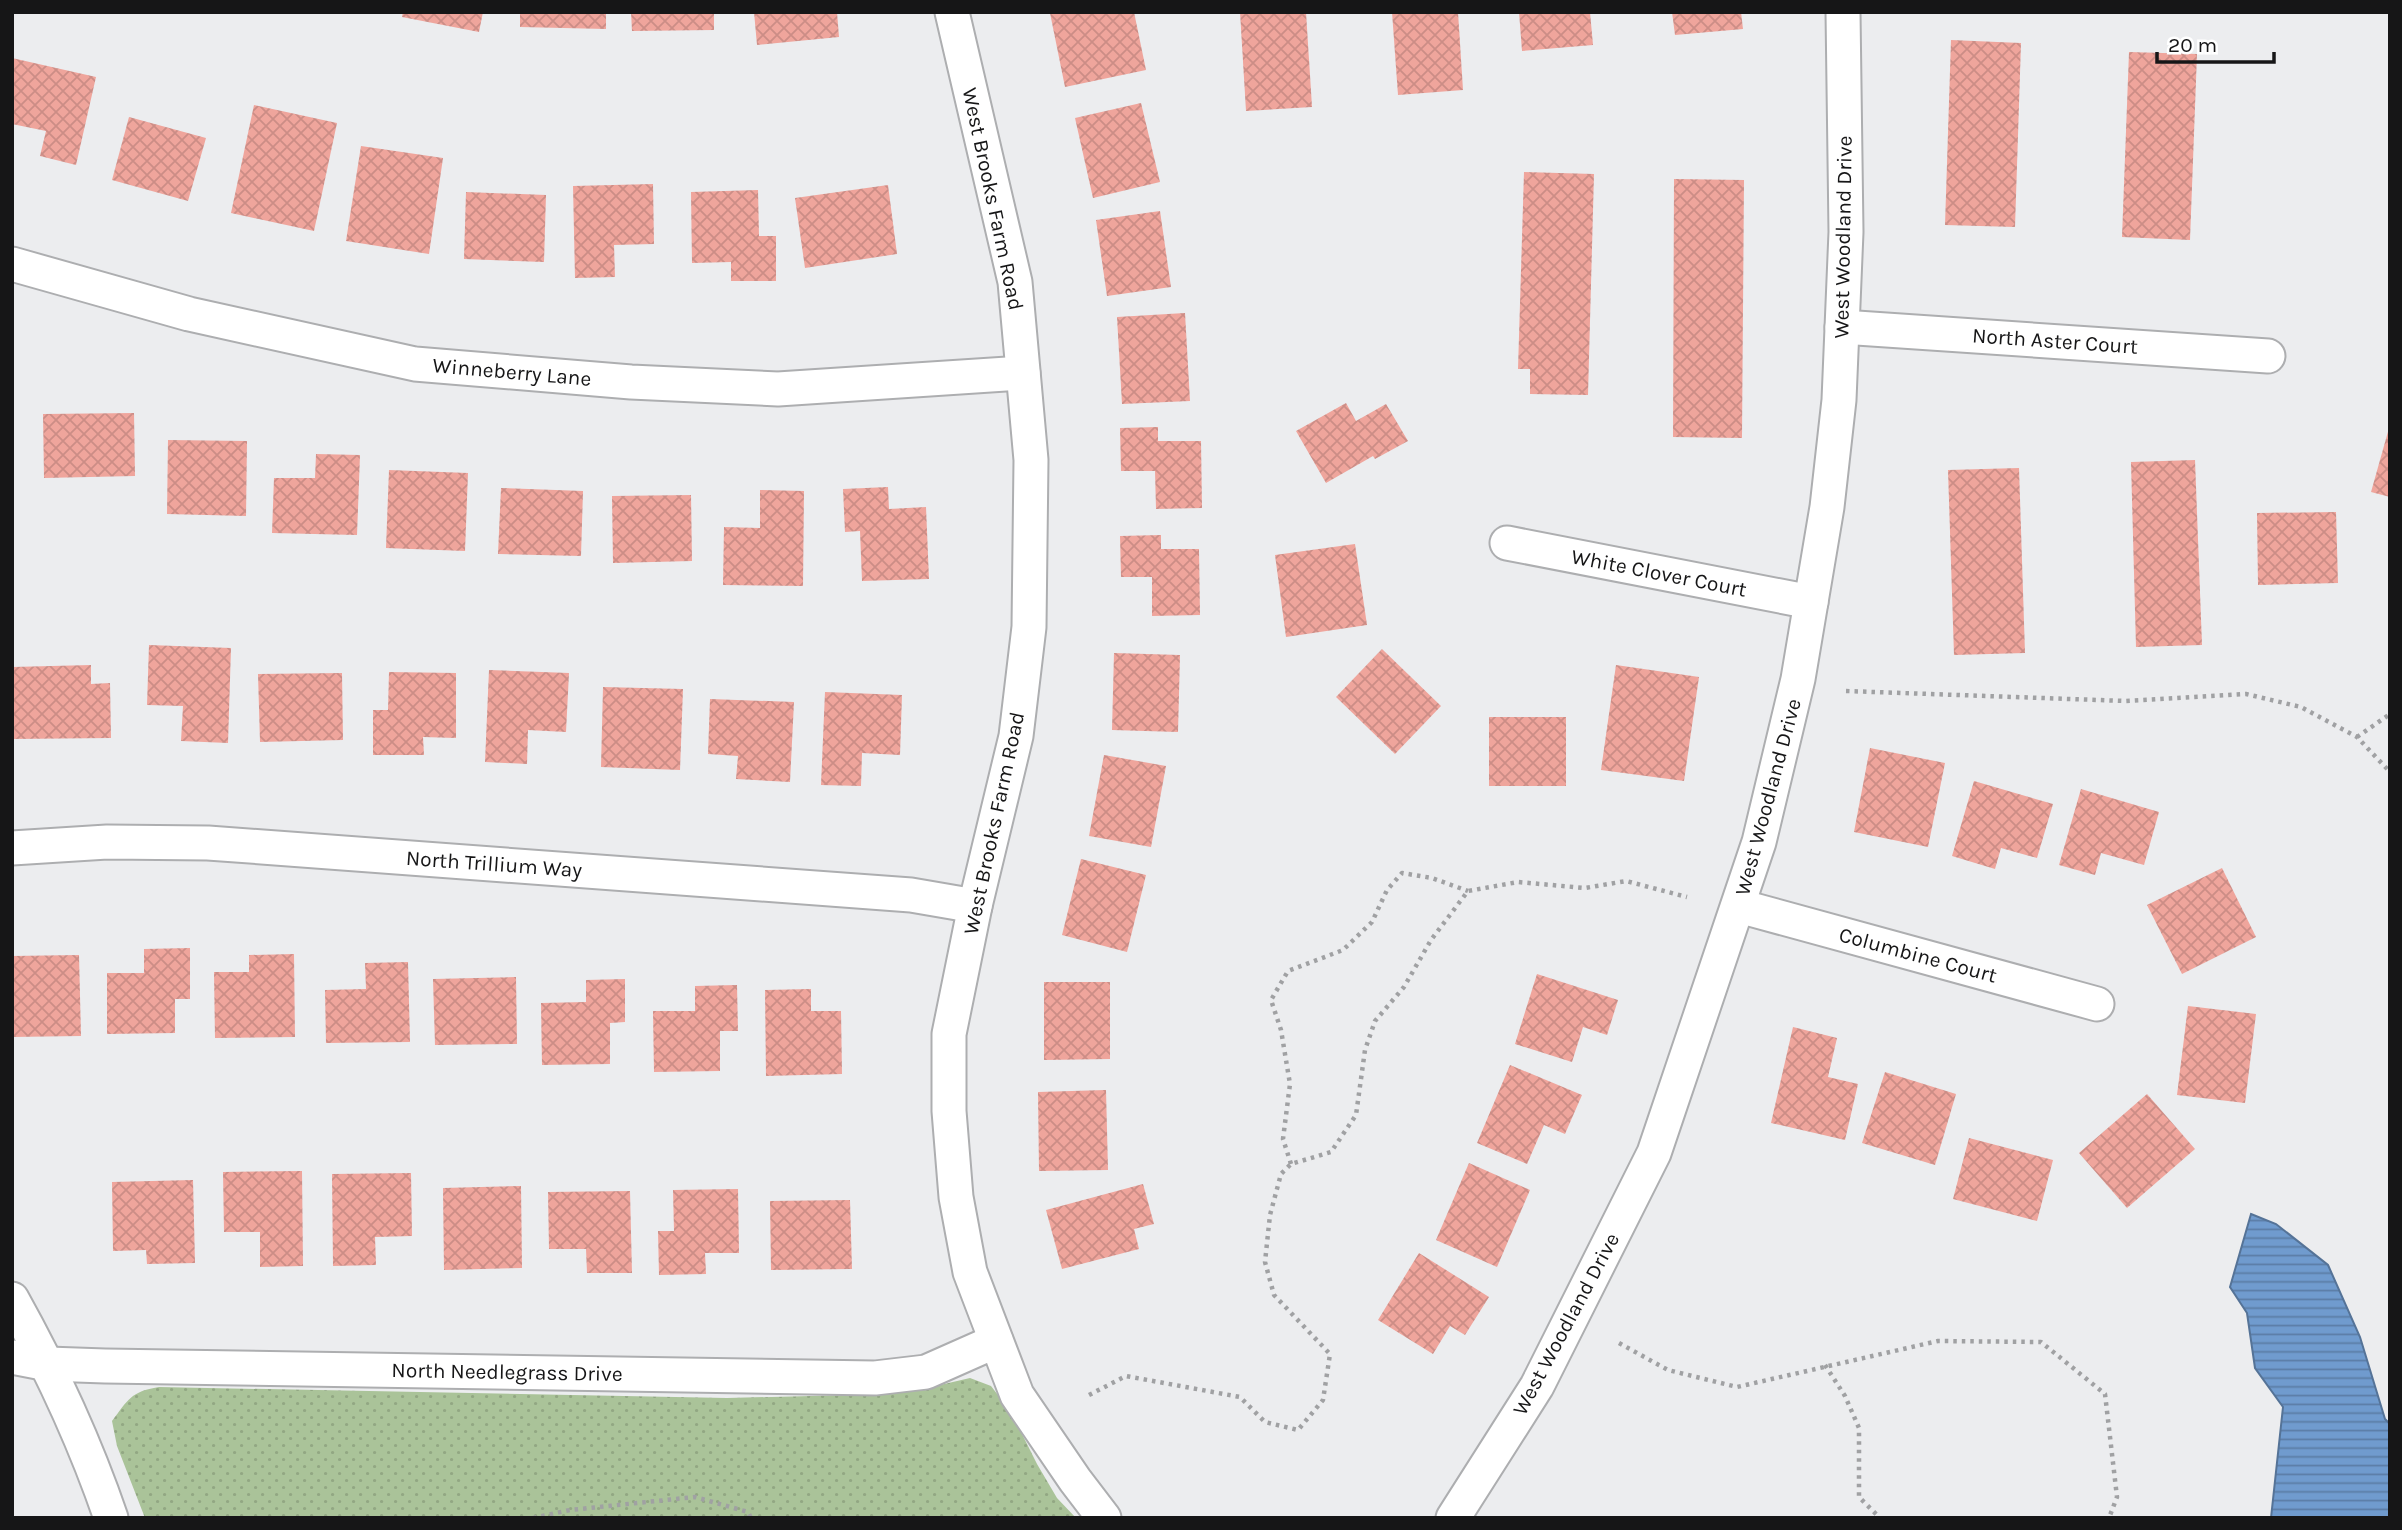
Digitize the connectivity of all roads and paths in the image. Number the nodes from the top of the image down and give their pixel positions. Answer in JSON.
{"nodes":[{"id":1,"x":952,"y":12,"type":"edge"},
{"id":2,"x":1843,"y":12,"type":"edge"},
{"id":3,"x":12,"y":264,"type":"edge"},
{"id":4,"x":1842,"y":327,"type":"junction"},
{"id":5,"x":2268,"y":356,"type":"dead end"},
{"id":6,"x":1023,"y":373,"type":"junction"},
{"id":7,"x":1507,"y":543,"type":"dead end"},
{"id":8,"x":1811,"y":602,"type":"junction"},
{"id":9,"x":1846,"y":691,"type":"dead end"},
{"id":10,"x":2390,"y":713,"type":"edge"},
{"id":11,"x":2357,"y":737,"type":"junction"},
{"id":12,"x":2390,"y":772,"type":"edge"},
{"id":13,"x":12,"y":848,"type":"edge"},
{"id":14,"x":1468,"y":891,"type":"junction"},
{"id":15,"x":1687,"y":897,"type":"dead end"},
{"id":16,"x":975,"y":906,"type":"junction"},
{"id":17,"x":1739,"y":906,"type":"junction"},
{"id":18,"x":2097,"y":1004,"type":"dead end"},
{"id":19,"x":1291,"y":1164,"type":"junction"},
{"id":20,"x":12,"y":1299,"type":"edge"},
{"id":21,"x":996,"y":1341,"type":"junction"},
{"id":22,"x":1619,"y":1343,"type":"dead end"},
{"id":23,"x":12,"y":1357,"type":"edge"},
{"id":24,"x":48,"y":1364,"type":"junction"},
{"id":25,"x":1825,"y":1366,"type":"junction"},
{"id":26,"x":1089,"y":1395,"type":"dead end"},
{"id":27,"x":111,"y":1518,"type":"edge"},
{"id":28,"x":533,"y":1518,"type":"edge"},
{"id":29,"x":751,"y":1518,"type":"edge"},
{"id":30,"x":1104,"y":1518,"type":"edge"},
{"id":31,"x":1453,"y":1518,"type":"edge"},
{"id":32,"x":1880,"y":1518,"type":"edge"},
{"id":33,"x":2109,"y":1518,"type":"edge"}],
"edges":[{"from":1,"to":6,"type":"street","name":"West Brooks Farm Road"},
{"from":2,"to":4,"type":"street","name":"West Woodland Drive"},
{"from":3,"to":6,"type":"street","name":"Winneberry Lane"},
{"from":4,"to":5,"type":"street","name":"North Aster Court"},
{"from":4,"to":8,"type":"street","name":"West Woodland Drive"},
{"from":6,"to":16,"type":"street","name":"West Brooks Farm Road"},
{"from":7,"to":8,"type":"street","name":"White Clover Court"},
{"from":8,"to":17,"type":"street","name":"West Woodland Drive"},
{"from":9,"to":11,"type":"path"},
{"from":10,"to":11,"type":"path"},
{"from":11,"to":12,"type":"path"},
{"from":13,"to":16,"type":"street","name":"North Trillium Way"},
{"from":14,"to":15,"type":"path"},
{"from":14,"to":19,"type":"path"},
{"from":14,"to":19,"type":"path"},
{"from":16,"to":21,"type":"street","name":"West Brooks Farm Road"},
{"from":17,"to":18,"type":"street","name":"Columbine Court"},
{"from":17,"to":31,"type":"street","name":"West Woodland Drive"},
{"from":19,"to":26,"type":"path"},
{"from":20,"to":24,"type":"street"},
{"from":21,"to":24,"type":"street","name":"North Needlegrass Drive"},
{"from":21,"to":30,"type":"street","name":"West Brooks Farm Road"},
{"from":22,"to":25,"type":"path"},
{"from":23,"to":24,"type":"street","name":"North Needlegrass Drive"},
{"from":24,"to":27,"type":"street"},
{"from":25,"to":32,"type":"path"},
{"from":25,"to":33,"type":"path"},
{"from":28,"to":29,"type":"path"}]}
